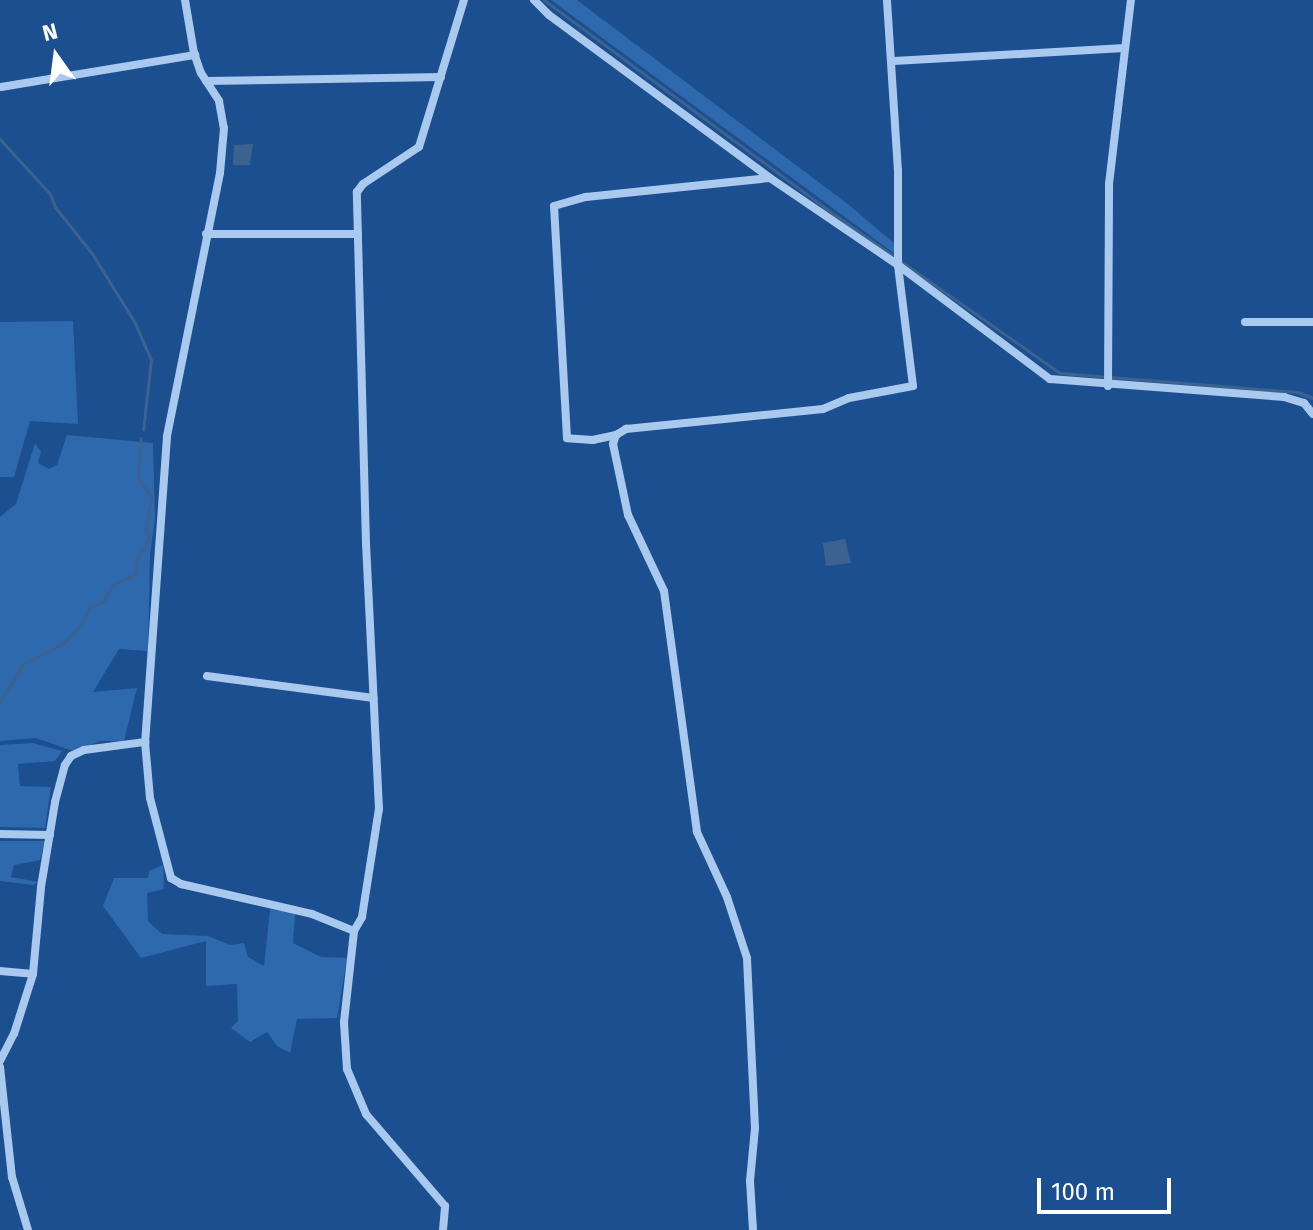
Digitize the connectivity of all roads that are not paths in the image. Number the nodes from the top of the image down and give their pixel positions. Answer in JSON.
{"nodes":[{"id":1,"x":185,"y":0,"type":"edge"},
{"id":2,"x":464,"y":0,"type":"edge"},
{"id":3,"x":534,"y":0,"type":"edge"},
{"id":4,"x":887,"y":0,"type":"edge"},
{"id":5,"x":1131,"y":0,"type":"edge"},
{"id":6,"x":1125,"y":48,"type":"junction"},
{"id":7,"x":195,"y":55,"type":"junction"},
{"id":8,"x":894,"y":61,"type":"junction"},
{"id":9,"x":441,"y":77,"type":"junction"},
{"id":10,"x":206,"y":81,"type":"junction"},
{"id":11,"x":1,"y":87,"type":"edge"},
{"id":12,"x":770,"y":178,"type":"junction"},
{"id":13,"x":206,"y":234,"type":"junction"},
{"id":14,"x":358,"y":234,"type":"junction"},
{"id":15,"x":898,"y":265,"type":"junction"},
{"id":16,"x":1245,"y":322,"type":"dead end"},
{"id":17,"x":1313,"y":322,"type":"edge"},
{"id":18,"x":1108,"y":386,"type":"junction"},
{"id":19,"x":1313,"y":414,"type":"edge"},
{"id":20,"x":616,"y":435,"type":"junction"},
{"id":21,"x":207,"y":676,"type":"dead end"},
{"id":22,"x":374,"y":698,"type":"junction"},
{"id":23,"x":145,"y":742,"type":"junction"},
{"id":24,"x":0,"y":834,"type":"edge"},
{"id":25,"x":50,"y":835,"type":"junction"},
{"id":26,"x":354,"y":931,"type":"junction"},
{"id":27,"x":0,"y":971,"type":"edge"},
{"id":28,"x":33,"y":974,"type":"junction"},
{"id":29,"x":0,"y":1064,"type":"edge"},
{"id":30,"x":28,"y":1230,"type":"edge"},
{"id":31,"x":443,"y":1230,"type":"edge"},
{"id":32,"x":753,"y":1230,"type":"edge"}],
"edges":[{"from":1,"to":7,"type":"street"},
{"from":2,"to":9,"type":"street"},
{"from":3,"to":12,"type":"street"},
{"from":4,"to":8,"type":"street"},
{"from":5,"to":6,"type":"street"},
{"from":6,"to":8,"type":"street"},
{"from":6,"to":18,"type":"street"},
{"from":7,"to":10,"type":"street"},
{"from":7,"to":11,"type":"street"},
{"from":8,"to":15,"type":"street"},
{"from":9,"to":10,"type":"street"},
{"from":9,"to":14,"type":"street"},
{"from":10,"to":13,"type":"street"},
{"from":12,"to":15,"type":"street"},
{"from":12,"to":20,"type":"street"},
{"from":13,"to":14,"type":"street"},
{"from":13,"to":23,"type":"street"},
{"from":14,"to":22,"type":"street"},
{"from":15,"to":18,"type":"street"},
{"from":15,"to":20,"type":"street"},
{"from":16,"to":17,"type":"street"},
{"from":18,"to":19,"type":"street"},
{"from":20,"to":32,"type":"street"},
{"from":21,"to":22,"type":"street"},
{"from":22,"to":26,"type":"street"},
{"from":23,"to":25,"type":"street"},
{"from":23,"to":26,"type":"street"},
{"from":24,"to":25,"type":"street"},
{"from":25,"to":28,"type":"street"},
{"from":26,"to":31,"type":"street"},
{"from":27,"to":28,"type":"street"},
{"from":28,"to":29,"type":"street"},
{"from":29,"to":30,"type":"street"}]}
